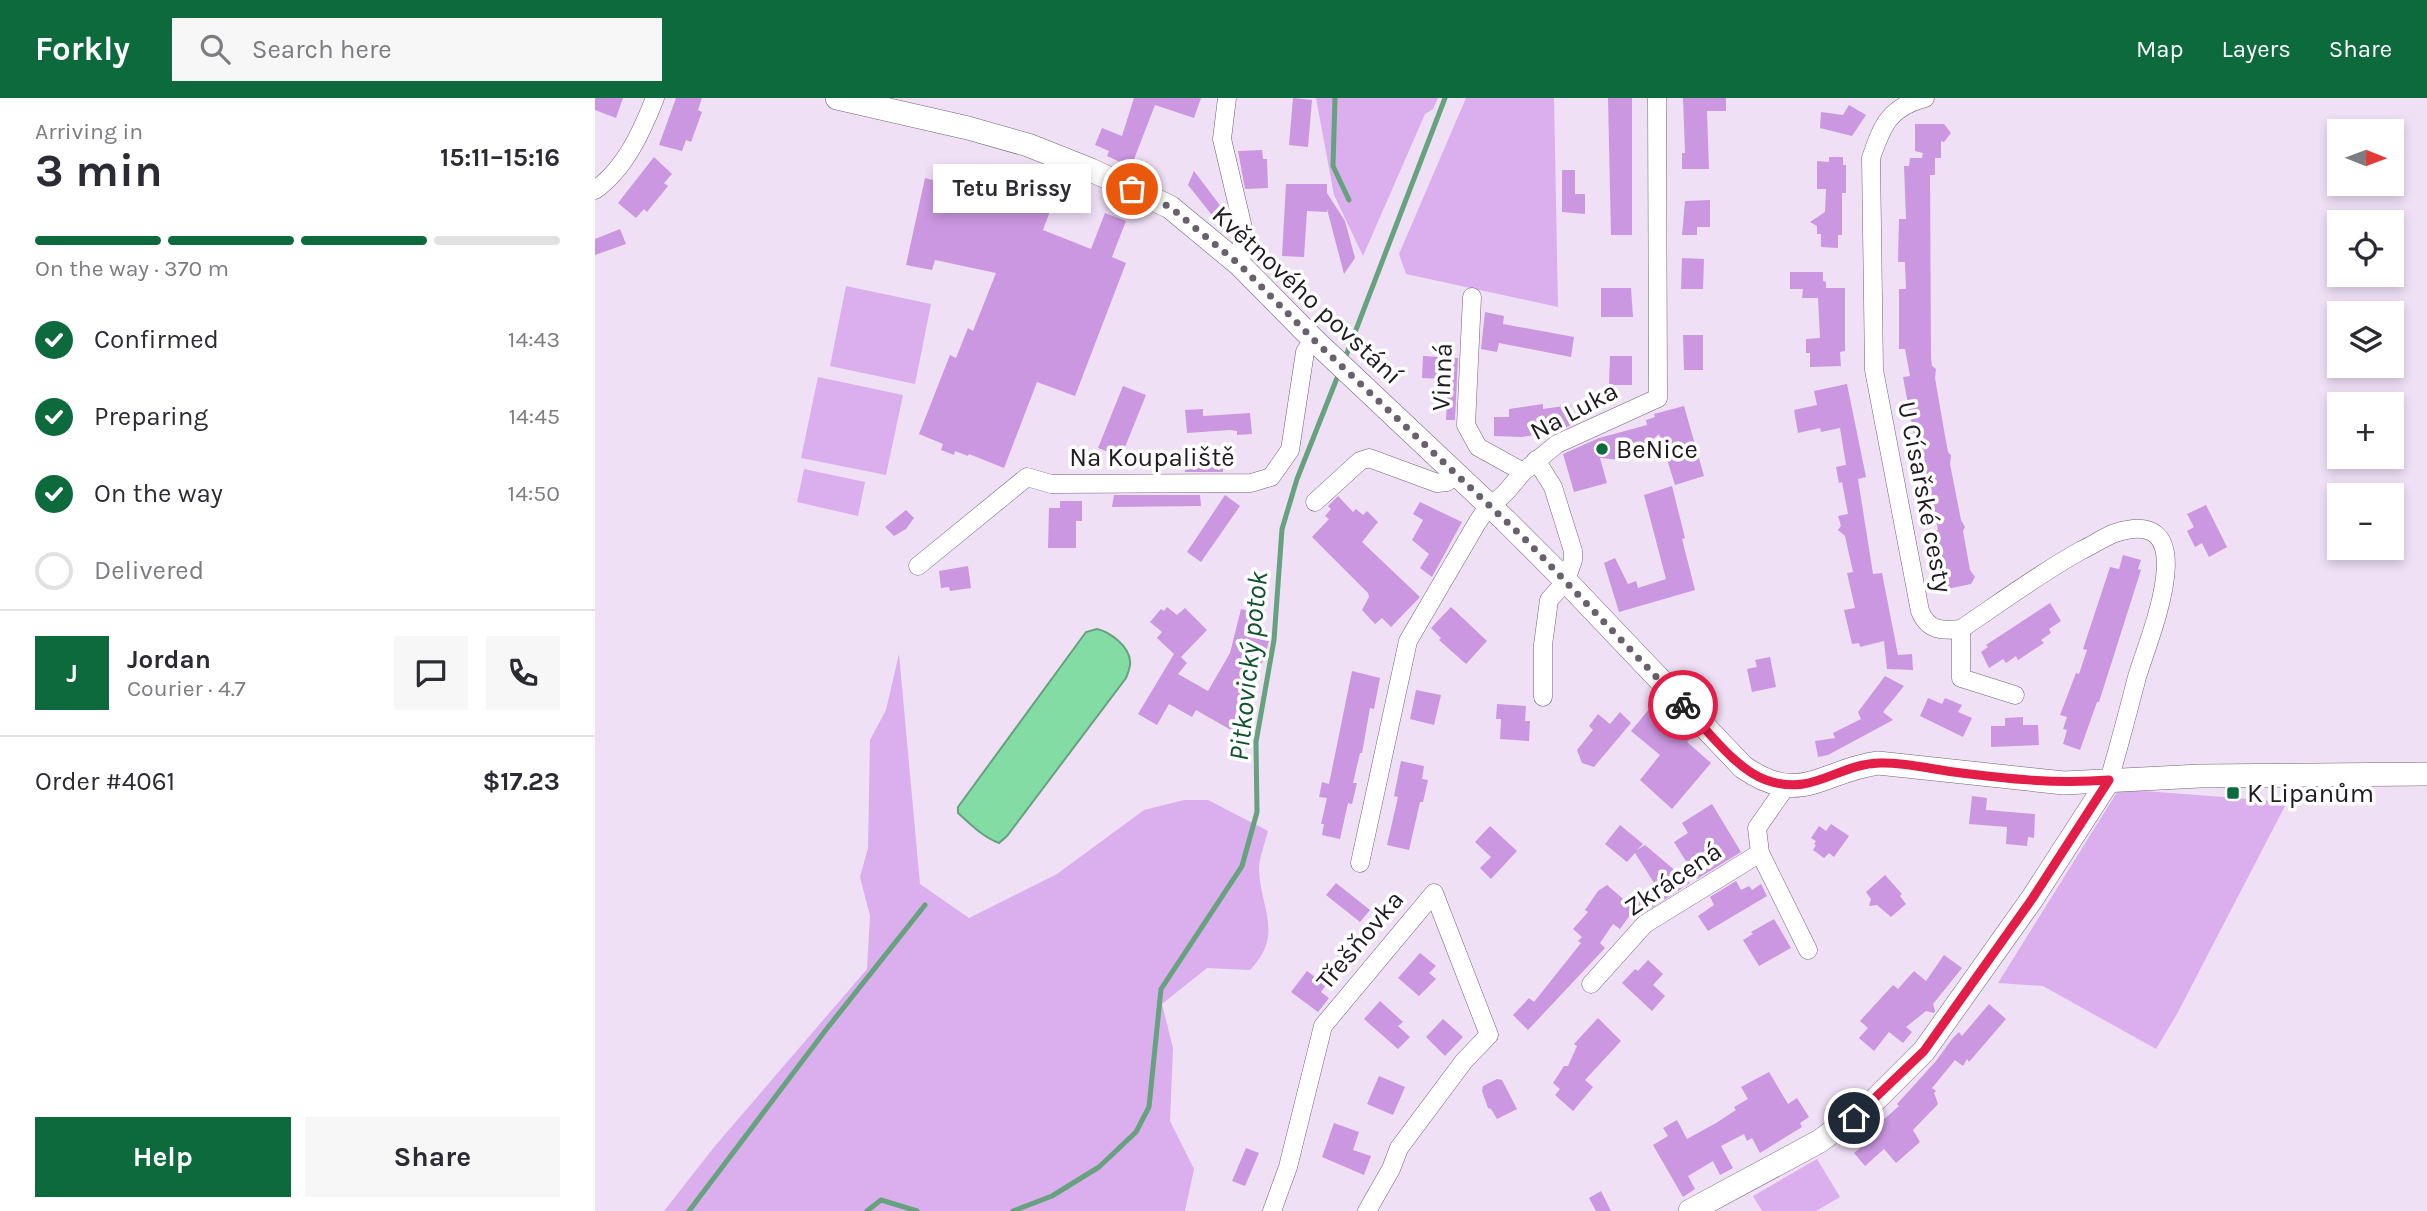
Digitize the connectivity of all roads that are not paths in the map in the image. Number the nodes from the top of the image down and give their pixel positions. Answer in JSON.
{"nodes":[{"id":1,"x":655,"y":98,"type":"edge"},
{"id":2,"x":837,"y":98,"type":"edge"},
{"id":3,"x":1227,"y":98,"type":"edge"},
{"id":4,"x":1657,"y":98,"type":"edge"},
{"id":5,"x":1925,"y":98,"type":"edge"},
{"id":6,"x":595,"y":190,"type":"edge"},
{"id":7,"x":1240,"y":265,"type":"junction"},
{"id":8,"x":1472,"y":297,"type":"dead end"},
{"id":9,"x":1318,"y":344,"type":"junction"},
{"id":10,"x":1529,"y":466,"type":"junction"},
{"id":11,"x":1457,"y":474,"type":"junction"},
{"id":12,"x":1315,"y":502,"type":"dead end"},
{"id":13,"x":1490,"y":507,"type":"junction"},
{"id":14,"x":918,"y":566,"type":"dead end"},
{"id":15,"x":1566,"y":581,"type":"junction"},
{"id":16,"x":1961,"y":628,"type":"junction"},
{"id":17,"x":2015,"y":695,"type":"dead end"},
{"id":18,"x":1543,"y":697,"type":"dead end"},
{"id":19,"x":2427,"y":774,"type":"edge"},
{"id":20,"x":2109,"y":780,"type":"junction"},
{"id":21,"x":1787,"y":785,"type":"junction"},
{"id":22,"x":1760,"y":853,"type":"junction"},
{"id":23,"x":1360,"y":863,"type":"dead end"},
{"id":24,"x":1808,"y":950,"type":"dead end"},
{"id":25,"x":1591,"y":984,"type":"dead end"},
{"id":26,"x":1272,"y":1211,"type":"edge"},
{"id":27,"x":1367,"y":1211,"type":"edge"},
{"id":28,"x":1690,"y":1211,"type":"edge"}],
"edges":[{"from":1,"to":6,"type":"street"},
{"from":2,"to":7,"type":"street","name":"Květnového povstání"},
{"from":3,"to":7,"type":"street"},
{"from":4,"to":10,"type":"street","name":"Na Luka"},
{"from":5,"to":16,"type":"street","name":"U Císařské cesty"},
{"from":7,"to":9,"type":"street","name":"Květnového povstání"},
{"from":8,"to":10,"type":"street","name":"Vinná"},
{"from":9,"to":11,"type":"street","name":"Květnového povstání"},
{"from":9,"to":14,"type":"street","name":"Na Koupaliště"},
{"from":10,"to":13,"type":"street","name":"Na Luka"},
{"from":10,"to":15,"type":"street"},
{"from":11,"to":12,"type":"street"},
{"from":11,"to":13,"type":"street","name":"Květnového povstání"},
{"from":13,"to":15,"type":"street","name":"Květnového povstání"},
{"from":13,"to":23,"type":"street","name":"Na Luka"},
{"from":15,"to":18,"type":"street"},
{"from":15,"to":21,"type":"street","name":"Květnového povstání"},
{"from":16,"to":17,"type":"street"},
{"from":16,"to":20,"type":"street","name":"U Císařské cesty"},
{"from":19,"to":20,"type":"street","name":"Květnového povstání"},
{"from":20,"to":21,"type":"street","name":"Květnového povstání"},
{"from":20,"to":28,"type":"street"},
{"from":21,"to":22,"type":"street"},
{"from":22,"to":24,"type":"street"},
{"from":22,"to":25,"type":"street","name":"Zkrácená"},
{"from":26,"to":27,"type":"street","name":"Třešňovka"}]}
